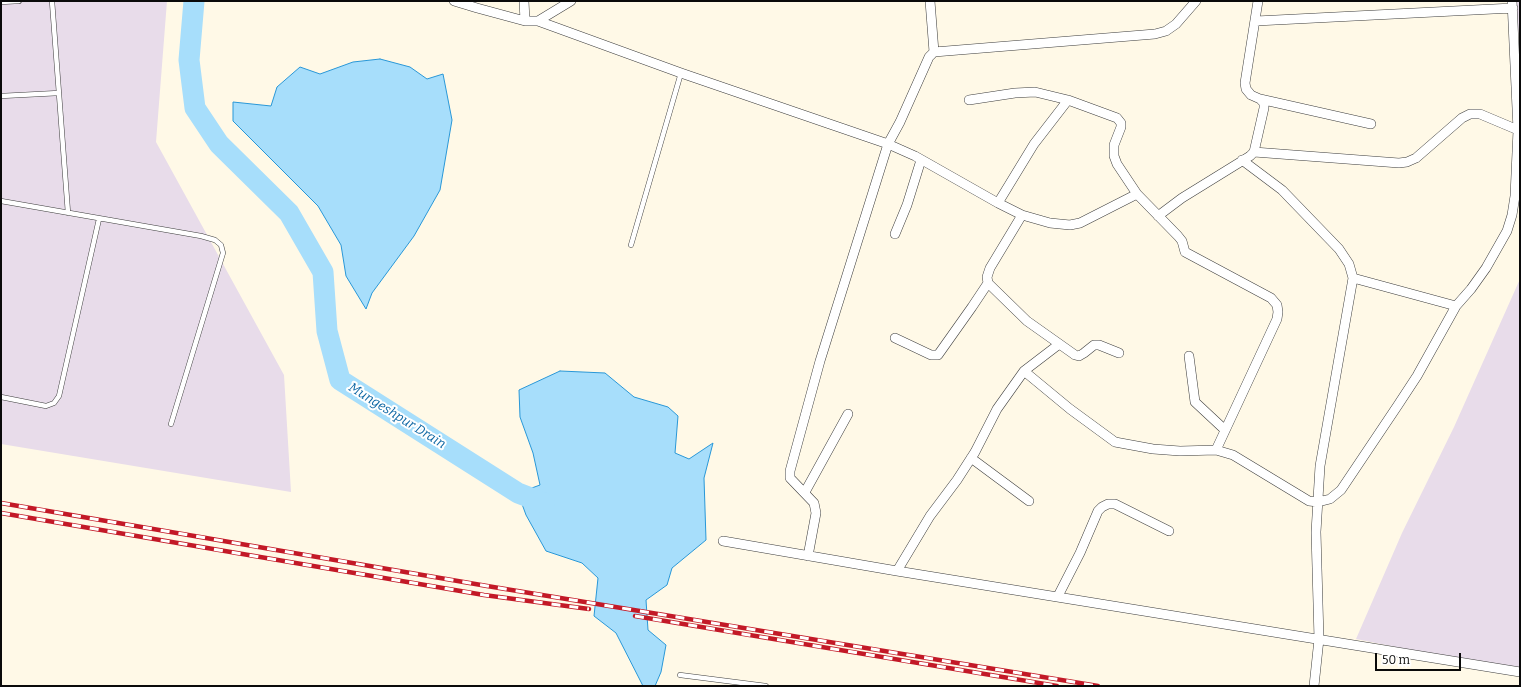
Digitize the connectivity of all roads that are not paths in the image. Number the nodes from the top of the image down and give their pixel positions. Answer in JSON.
{"nodes":[{"id":1,"x":19,"y":1,"type":"edge"},
{"id":2,"x":52,"y":1,"type":"edge"},
{"id":3,"x":454,"y":1,"type":"edge"},
{"id":4,"x":524,"y":1,"type":"edge"},
{"id":5,"x":930,"y":1,"type":"edge"},
{"id":6,"x":1196,"y":1,"type":"edge"},
{"id":7,"x":1258,"y":1,"type":"edge"},
{"id":8,"x":1,"y":2,"type":"edge"},
{"id":9,"x":567,"y":2,"type":"edge"},
{"id":10,"x":1512,"y":5,"type":"edge"},
{"id":11,"x":525,"y":20,"type":"junction"},
{"id":12,"x":538,"y":21,"type":"junction"},
{"id":13,"x":1256,"y":21,"type":"junction"},
{"id":14,"x":934,"y":52,"type":"junction"},
{"id":15,"x":681,"y":73,"type":"junction"},
{"id":16,"x":59,"y":93,"type":"junction"},
{"id":17,"x":1,"y":96,"type":"edge"},
{"id":18,"x":1260,"y":99,"type":"junction"},
{"id":19,"x":969,"y":100,"type":"dead end"},
{"id":20,"x":1068,"y":100,"type":"junction"},
{"id":21,"x":1371,"y":124,"type":"dead end"},
{"id":22,"x":1518,"y":130,"type":"junction"},
{"id":23,"x":888,"y":144,"type":"junction"},
{"id":24,"x":1254,"y":152,"type":"junction"},
{"id":25,"x":921,"y":160,"type":"junction"},
{"id":26,"x":1242,"y":160,"type":"junction"},
{"id":27,"x":1137,"y":194,"type":"junction"},
{"id":28,"x":1,"y":201,"type":"edge"},
{"id":29,"x":998,"y":203,"type":"junction"},
{"id":30,"x":68,"y":213,"type":"junction"},
{"id":31,"x":1022,"y":215,"type":"junction"},
{"id":32,"x":1158,"y":216,"type":"junction"},
{"id":33,"x":99,"y":219,"type":"junction"},
{"id":34,"x":896,"y":234,"type":"dead end"},
{"id":35,"x":631,"y":245,"type":"dead end"},
{"id":36,"x":1353,"y":278,"type":"junction"},
{"id":37,"x":988,"y":283,"type":"junction"},
{"id":38,"x":1456,"y":306,"type":"junction"},
{"id":39,"x":895,"y":338,"type":"dead end"},
{"id":40,"x":1058,"y":345,"type":"junction"},
{"id":41,"x":1119,"y":354,"type":"dead end"},
{"id":42,"x":1189,"y":356,"type":"dead end"},
{"id":43,"x":1024,"y":371,"type":"junction"},
{"id":44,"x":1,"y":397,"type":"edge"},
{"id":45,"x":848,"y":414,"type":"dead end"},
{"id":46,"x":172,"y":424,"type":"dead end"},
{"id":47,"x":1225,"y":430,"type":"junction"},
{"id":48,"x":1216,"y":450,"type":"junction"},
{"id":49,"x":971,"y":458,"type":"junction"},
{"id":50,"x":805,"y":492,"type":"junction"},
{"id":51,"x":1030,"y":501,"type":"dead end"},
{"id":52,"x":1318,"y":502,"type":"junction"},
{"id":53,"x":1169,"y":531,"type":"dead end"},
{"id":54,"x":723,"y":541,"type":"dead end"},
{"id":55,"x":808,"y":556,"type":"junction"},
{"id":56,"x":897,"y":571,"type":"junction"},
{"id":57,"x":1058,"y":596,"type":"junction"},
{"id":58,"x":1319,"y":639,"type":"junction"},
{"id":59,"x":1520,"y":672,"type":"edge"},
{"id":60,"x":680,"y":675,"type":"dead end"},
{"id":61,"x":766,"y":686,"type":"edge"},
{"id":62,"x":1314,"y":686,"type":"edge"}],
"edges":[{"from":1,"to":8,"type":"lane"},
{"from":2,"to":16,"type":"lane"},
{"from":3,"to":11,"type":"street"},
{"from":4,"to":11,"type":"street"},
{"from":5,"to":14,"type":"street"},
{"from":6,"to":14,"type":"street"},
{"from":7,"to":13,"type":"street"},
{"from":9,"to":12,"type":"street"},
{"from":10,"to":13,"type":"street"},
{"from":10,"to":22,"type":"street"},
{"from":11,"to":12,"type":"street"},
{"from":12,"to":15,"type":"street"},
{"from":13,"to":18,"type":"street"},
{"from":14,"to":23,"type":"street"},
{"from":15,"to":23,"type":"street"},
{"from":15,"to":35,"type":"lane"},
{"from":16,"to":17,"type":"lane"},
{"from":16,"to":30,"type":"lane"},
{"from":18,"to":21,"type":"street"},
{"from":18,"to":24,"type":"street"},
{"from":19,"to":20,"type":"street"},
{"from":20,"to":27,"type":"street"},
{"from":20,"to":29,"type":"street"},
{"from":22,"to":24,"type":"street"},
{"from":22,"to":38,"type":"street"},
{"from":23,"to":25,"type":"street"},
{"from":23,"to":50,"type":"street"},
{"from":24,"to":26,"type":"street"},
{"from":25,"to":29,"type":"street"},
{"from":25,"to":34,"type":"street"},
{"from":26,"to":32,"type":"street"},
{"from":26,"to":36,"type":"street"},
{"from":27,"to":31,"type":"street"},
{"from":27,"to":32,"type":"street"},
{"from":28,"to":30,"type":"lane"},
{"from":29,"to":31,"type":"street"},
{"from":30,"to":33,"type":"lane"},
{"from":31,"to":37,"type":"street"},
{"from":32,"to":47,"type":"street"},
{"from":33,"to":44,"type":"lane"},
{"from":33,"to":46,"type":"lane"},
{"from":36,"to":38,"type":"street"},
{"from":36,"to":52,"type":"street"},
{"from":37,"to":39,"type":"street"},
{"from":37,"to":40,"type":"street"},
{"from":38,"to":52,"type":"street"},
{"from":40,"to":41,"type":"street"},
{"from":40,"to":43,"type":"street"},
{"from":42,"to":47,"type":"street"},
{"from":43,"to":48,"type":"street"},
{"from":43,"to":49,"type":"street"},
{"from":45,"to":50,"type":"street"},
{"from":47,"to":48,"type":"street"},
{"from":48,"to":52,"type":"street"},
{"from":49,"to":51,"type":"street"},
{"from":49,"to":56,"type":"street"},
{"from":50,"to":55,"type":"street"},
{"from":52,"to":58,"type":"street"},
{"from":53,"to":57,"type":"street"},
{"from":54,"to":55,"type":"street"},
{"from":55,"to":56,"type":"street"},
{"from":56,"to":57,"type":"street"},
{"from":57,"to":58,"type":"street"},
{"from":58,"to":59,"type":"street"},
{"from":58,"to":62,"type":"street"},
{"from":60,"to":61,"type":"lane"}]}
